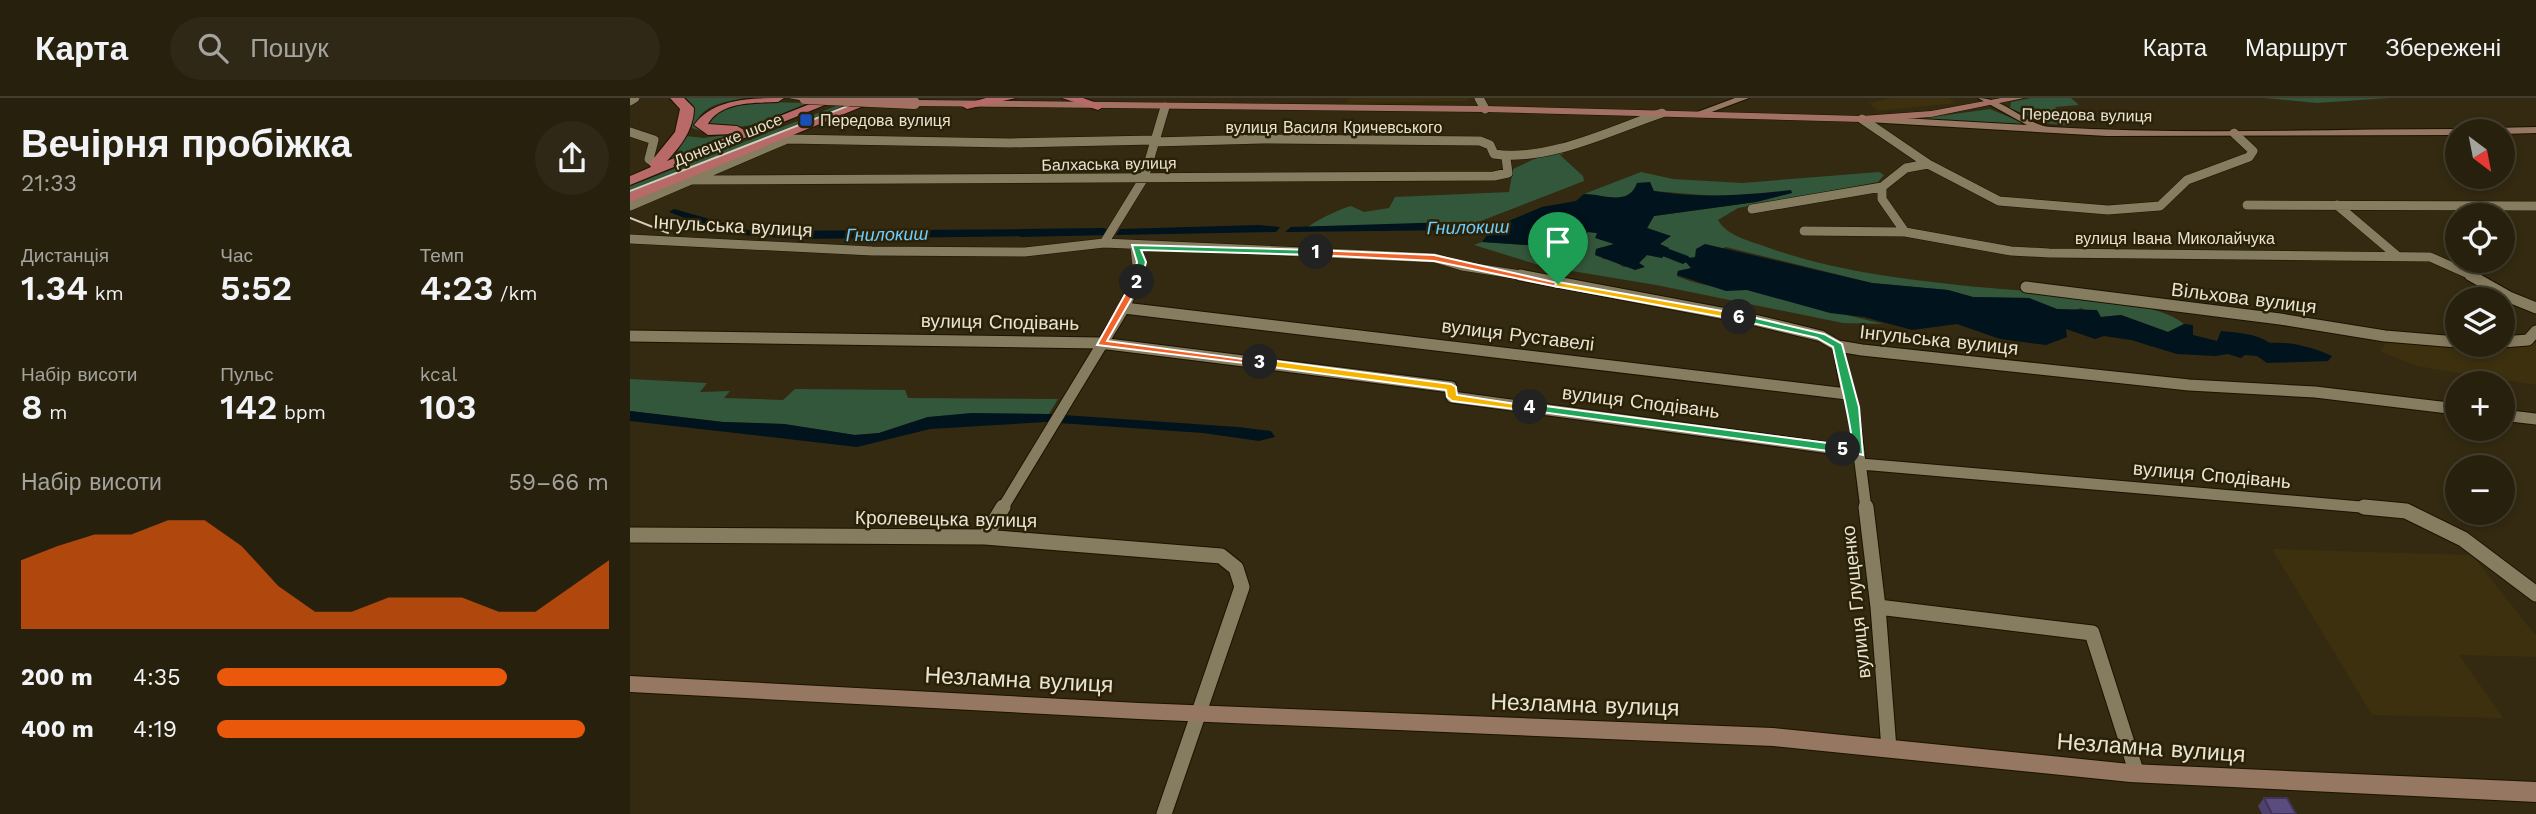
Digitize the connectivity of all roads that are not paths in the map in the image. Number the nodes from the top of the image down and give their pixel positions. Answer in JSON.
{"nodes":[{"id":1,"x":635,"y":98,"type":"edge"},
{"id":2,"x":676,"y":98,"type":"edge"},
{"id":3,"x":778,"y":98,"type":"edge"},
{"id":4,"x":793,"y":98,"type":"edge"},
{"id":5,"x":805,"y":98,"type":"edge"},
{"id":6,"x":836,"y":98,"type":"edge"},
{"id":7,"x":850,"y":98,"type":"edge"},
{"id":8,"x":877,"y":98,"type":"edge"},
{"id":9,"x":894,"y":98,"type":"edge"},
{"id":10,"x":1010,"y":98,"type":"edge"},
{"id":11,"x":1068,"y":98,"type":"edge"},
{"id":12,"x":1744,"y":98,"type":"edge"},
{"id":13,"x":2019,"y":98,"type":"edge"},
{"id":14,"x":630,"y":101,"type":"edge"},
{"id":15,"x":1988,"y":101,"type":"edge"},
{"id":16,"x":967,"y":104,"type":"junction"},
{"id":17,"x":1482,"y":104,"type":"edge"},
{"id":18,"x":1098,"y":106,"type":"junction"},
{"id":19,"x":1165,"y":107,"type":"junction"},
{"id":20,"x":1662,"y":113,"type":"junction"},
{"id":21,"x":1697,"y":114,"type":"junction"},
{"id":22,"x":1861,"y":119,"type":"junction"},
{"id":23,"x":780,"y":120,"type":"junction"},
{"id":24,"x":2515,"y":130,"type":"edge"},
{"id":25,"x":2536,"y":130,"type":"edge"},
{"id":26,"x":2047,"y":131,"type":"junction"},
{"id":27,"x":630,"y":132,"type":"edge"},
{"id":28,"x":2445,"y":132,"type":"edge"},
{"id":29,"x":2234,"y":133,"type":"junction"},
{"id":30,"x":787,"y":139,"type":"junction"},
{"id":31,"x":1154,"y":141,"type":"junction"},
{"id":32,"x":737,"y":155,"type":"junction"},
{"id":33,"x":1506,"y":158,"type":"junction"},
{"id":34,"x":1928,"y":164,"type":"junction"},
{"id":35,"x":651,"y":168,"type":"junction"},
{"id":36,"x":1144,"y":178,"type":"junction"},
{"id":37,"x":694,"y":180,"type":"junction"},
{"id":38,"x":630,"y":182,"type":"edge"},
{"id":39,"x":1882,"y":187,"type":"junction"},
{"id":40,"x":630,"y":197,"type":"edge"},
{"id":41,"x":2247,"y":205,"type":"dead end"},
{"id":42,"x":2337,"y":205,"type":"junction"},
{"id":43,"x":630,"y":206,"type":"edge"},
{"id":44,"x":2536,"y":206,"type":"edge"},
{"id":45,"x":1752,"y":209,"type":"dead end"},
{"id":46,"x":1804,"y":231,"type":"dead end"},
{"id":47,"x":1905,"y":232,"type":"junction"},
{"id":48,"x":630,"y":239,"type":"edge"},
{"id":49,"x":1104,"y":243,"type":"junction"},
{"id":50,"x":1135,"y":247,"type":"junction"},
{"id":51,"x":2396,"y":255,"type":"junction"},
{"id":52,"x":2026,"y":287,"type":"dead end"},
{"id":53,"x":1124,"y":307,"type":"junction"},
{"id":54,"x":2536,"y":308,"type":"edge"},
{"id":55,"x":630,"y":335,"type":"edge"},
{"id":56,"x":2533,"y":337,"type":"edge"},
{"id":57,"x":2515,"y":340,"type":"edge"},
{"id":58,"x":2445,"y":341,"type":"edge"},
{"id":59,"x":1100,"y":343,"type":"junction"},
{"id":60,"x":1838,"y":346,"type":"junction"},
{"id":61,"x":1847,"y":394,"type":"junction"},
{"id":62,"x":2445,"y":408,"type":"edge"},
{"id":63,"x":2515,"y":417,"type":"edge"},
{"id":64,"x":2536,"y":419,"type":"edge"},
{"id":65,"x":1860,"y":458,"type":"junction"},
{"id":66,"x":630,"y":535,"type":"edge"},
{"id":67,"x":985,"y":537,"type":"junction"},
{"id":68,"x":1242,"y":587,"type":"joint"},
{"id":69,"x":2536,"y":594,"type":"edge"},
{"id":70,"x":1878,"y":607,"type":"junction"},
{"id":71,"x":630,"y":684,"type":"edge"},
{"id":72,"x":1197,"y":714,"type":"junction"},
{"id":73,"x":1889,"y":749,"type":"junction"},
{"id":74,"x":2137,"y":774,"type":"junction"},
{"id":75,"x":2536,"y":792,"type":"edge"},
{"id":76,"x":1164,"y":814,"type":"edge"}],
"edges":[{"from":1,"to":14,"type":"street"},
{"from":2,"to":35,"type":"highway"},
{"from":3,"to":23,"type":"highway"},
{"from":4,"to":5,"type":"main road","name":"Передова вулиця"},
{"from":5,"to":16,"type":"main road","name":"Передова вулиця","bridge":true},
{"from":6,"to":23,"type":"highway"},
{"from":7,"to":38,"type":"highway","name":"Донецьке шосе"},
{"from":8,"to":32,"type":"highway","name":"Донецьке шосе"},
{"from":9,"to":30,"type":"highway"},
{"from":10,"to":16,"type":"highway"},
{"from":11,"to":18,"type":"highway"},
{"from":12,"to":21,"type":"street"},
{"from":13,"to":15,"type":"main road"},
{"from":15,"to":22,"type":"main road"},
{"from":15,"to":26,"type":"street"},
{"from":16,"to":18,"type":"main road","name":"Передова вулиця"},
{"from":17,"to":19,"type":"main road","name":"Передова вулиця"},
{"from":17,"to":20,"type":"main road","name":"Передова вулиця"},
{"from":18,"to":19,"type":"main road","name":"Передова вулиця"},
{"from":19,"to":31,"type":"street"},
{"from":20,"to":21,"type":"main road","name":"Передова вулиця"},
{"from":20,"to":33,"type":"street"},
{"from":21,"to":22,"type":"main road","name":"Передова вулиця"},
{"from":22,"to":26,"type":"street","name":"Передова вулиця"},
{"from":22,"to":34,"type":"street"},
{"from":23,"to":35,"type":"highway"},
{"from":24,"to":25,"type":"street"},
{"from":26,"to":29,"type":"street","name":"Передова вулиця"},
{"from":27,"to":35,"type":"street"},
{"from":28,"to":29,"type":"street","name":"Передова вулиця"},
{"from":29,"to":34,"type":"street"},
{"from":30,"to":31,"type":"street","name":"вулиця Василя Кричевського"},
{"from":30,"to":32,"type":"highway"},
{"from":30,"to":37,"type":"street","name":"Донецьке шосе"},
{"from":31,"to":33,"type":"street","name":"вулиця Василя Кричевського"},
{"from":31,"to":36,"type":"street"},
{"from":32,"to":40,"type":"highway","name":"Донецьке шосе"},
{"from":33,"to":36,"type":"street","name":"Балхаська вулиця"},
{"from":34,"to":39,"type":"street"},
{"from":35,"to":38,"type":"highway"},
{"from":36,"to":37,"type":"street","name":"Балхаська вулиця"},
{"from":36,"to":49,"type":"street"},
{"from":37,"to":43,"type":"street","name":"Донецьке шосе"},
{"from":39,"to":45,"type":"street"},
{"from":39,"to":47,"type":"street"},
{"from":41,"to":42,"type":"street"},
{"from":42,"to":44,"type":"street"},
{"from":42,"to":51,"type":"street"},
{"from":46,"to":47,"type":"street","name":"вулиця Івана Миколайчука"},
{"from":47,"to":51,"type":"street","name":"вулиця Івана Миколайчука"},
{"from":48,"to":49,"type":"street","name":"Інгульська вулиця"},
{"from":49,"to":50,"type":"street","name":"Інгульська вулиця"},
{"from":50,"to":53,"type":"street"},
{"from":50,"to":60,"type":"street","name":"Інгульська вулиця"},
{"from":51,"to":54,"type":"street","name":"вулиця Івана Миколайчука"},
{"from":52,"to":58,"type":"street","name":"Вільхова вулиця"},
{"from":53,"to":59,"type":"street"},
{"from":53,"to":61,"type":"street","name":"вулиця Руставелі"},
{"from":55,"to":59,"type":"street","name":"вулиця Сподівань"},
{"from":56,"to":57,"type":"street"},
{"from":59,"to":65,"type":"street","name":"вулиця Сподівань"},
{"from":59,"to":67,"type":"street"},
{"from":60,"to":61,"type":"street"},
{"from":60,"to":62,"type":"street","name":"Інгульська вулиця"},
{"from":61,"to":65,"type":"street"},
{"from":63,"to":64,"type":"street"},
{"from":65,"to":69,"type":"street","name":"вулиця Сподівань"},
{"from":65,"to":70,"type":"street","name":"вулиця Глущенко"},
{"from":66,"to":67,"type":"street","name":"Кролевецька вулиця"},
{"from":67,"to":68,"type":"street","name":"Кролевецька вулиця"},
{"from":68,"to":72,"type":"street"},
{"from":70,"to":73,"type":"street","name":"вулиця Глущенко"},
{"from":70,"to":74,"type":"street"},
{"from":71,"to":72,"type":"street","name":"Незламна вулиця"},
{"from":72,"to":73,"type":"street","name":"Незламна вулиця"},
{"from":72,"to":76,"type":"street"},
{"from":73,"to":74,"type":"street","name":"Незламна вулиця"},
{"from":74,"to":75,"type":"street","name":"Незламна вулиця"}]}
